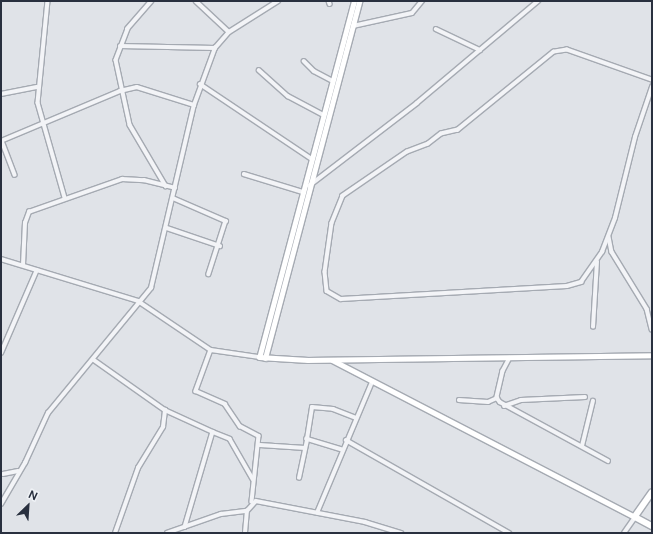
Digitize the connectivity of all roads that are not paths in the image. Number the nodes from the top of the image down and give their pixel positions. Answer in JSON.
{"nodes":[{"id":1,"x":48,"y":1,"type":"edge"},
{"id":2,"x":152,"y":1,"type":"edge"},
{"id":3,"x":196,"y":1,"type":"edge"},
{"id":4,"x":278,"y":1,"type":"edge"},
{"id":5,"x":354,"y":1,"type":"edge"},
{"id":6,"x":359,"y":1,"type":"edge"},
{"id":7,"x":422,"y":1,"type":"edge"},
{"id":8,"x":538,"y":1,"type":"edge"},
{"id":9,"x":352,"y":26,"type":"junction"},
{"id":10,"x":436,"y":29,"type":"dead end"},
{"id":11,"x":230,"y":32,"type":"junction"},
{"id":12,"x":120,"y":46,"type":"junction"},
{"id":13,"x":215,"y":48,"type":"junction"},
{"id":14,"x":480,"y":50,"type":"junction"},
{"id":15,"x":304,"y":60,"type":"dead end"},
{"id":16,"x":259,"y":70,"type":"dead end"},
{"id":17,"x":652,"y":80,"type":"edge"},
{"id":18,"x":333,"y":81,"type":"junction"},
{"id":19,"x":200,"y":84,"type":"junction"},
{"id":20,"x":652,"y":86,"type":"edge"},
{"id":21,"x":36,"y":87,"type":"junction"},
{"id":22,"x":120,"y":91,"type":"junction"},
{"id":23,"x":1,"y":94,"type":"edge"},
{"id":24,"x":194,"y":105,"type":"junction"},
{"id":25,"x":323,"y":115,"type":"junction"},
{"id":26,"x":45,"y":123,"type":"junction"},
{"id":27,"x":2,"y":141,"type":"edge"},
{"id":28,"x":312,"y":158,"type":"junction"},
{"id":29,"x":244,"y":174,"type":"dead end"},
{"id":30,"x":14,"y":175,"type":"dead end"},
{"id":31,"x":307,"y":185,"type":"junction"},
{"id":32,"x":166,"y":186,"type":"junction"},
{"id":33,"x":175,"y":188,"type":"junction"},
{"id":34,"x":303,"y":192,"type":"junction"},
{"id":35,"x":65,"y":198,"type":"junction"},
{"id":36,"x":173,"y":198,"type":"junction"},
{"id":37,"x":167,"y":228,"type":"junction"},
{"id":38,"x":608,"y":236,"type":"junction"},
{"id":39,"x":220,"y":246,"type":"junction"},
{"id":40,"x":1,"y":259,"type":"edge"},
{"id":41,"x":598,"y":259,"type":"junction"},
{"id":42,"x":22,"y":265,"type":"junction"},
{"id":43,"x":38,"y":270,"type":"junction"},
{"id":44,"x":209,"y":274,"type":"dead end"},
{"id":45,"x":138,"y":301,"type":"junction"},
{"id":46,"x":593,"y":327,"type":"dead end"},
{"id":47,"x":652,"y":330,"type":"edge"},
{"id":48,"x":211,"y":350,"type":"junction"},
{"id":49,"x":1,"y":353,"type":"edge"},
{"id":50,"x":652,"y":355,"type":"edge"},
{"id":51,"x":259,"y":357,"type":"junction"},
{"id":52,"x":265,"y":358,"type":"junction"},
{"id":53,"x":510,"y":358,"type":"junction"},
{"id":54,"x":331,"y":359,"type":"junction"},
{"id":55,"x":94,"y":360,"type":"junction"},
{"id":56,"x":372,"y":382,"type":"junction"},
{"id":57,"x":585,"y":397,"type":"dead end"},
{"id":58,"x":497,"y":398,"type":"junction"},
{"id":59,"x":459,"y":400,"type":"dead end"},
{"id":60,"x":593,"y":401,"type":"dead end"},
{"id":61,"x":504,"y":406,"type":"junction"},
{"id":62,"x":165,"y":410,"type":"junction"},
{"id":63,"x":356,"y":418,"type":"junction"},
{"id":64,"x":213,"y":432,"type":"junction"},
{"id":65,"x":307,"y":439,"type":"junction"},
{"id":66,"x":346,"y":440,"type":"junction"},
{"id":67,"x":260,"y":445,"type":"junction"},
{"id":68,"x":582,"y":446,"type":"junction"},
{"id":69,"x":305,"y":448,"type":"junction"},
{"id":70,"x":342,"y":450,"type":"junction"},
{"id":71,"x":608,"y":461,"type":"dead end"},
{"id":72,"x":18,"y":471,"type":"junction"},
{"id":73,"x":3,"y":474,"type":"dead end"},
{"id":74,"x":299,"y":478,"type":"dead end"},
{"id":75,"x":253,"y":479,"type":"junction"},
{"id":76,"x":652,"y":493,"type":"edge"},
{"id":77,"x":2,"y":499,"type":"edge"},
{"id":78,"x":252,"y":502,"type":"junction"},
{"id":79,"x":1,"y":504,"type":"edge"},
{"id":80,"x":247,"y":511,"type":"junction"},
{"id":81,"x":317,"y":512,"type":"junction"},
{"id":82,"x":635,"y":517,"type":"junction"},
{"id":83,"x":652,"y":526,"type":"edge"},
{"id":84,"x":185,"y":527,"type":"junction"},
{"id":85,"x":116,"y":533,"type":"edge"},
{"id":86,"x":167,"y":533,"type":"edge"},
{"id":87,"x":245,"y":533,"type":"edge"},
{"id":88,"x":401,"y":533,"type":"edge"},
{"id":89,"x":509,"y":533,"type":"edge"},
{"id":90,"x":624,"y":533,"type":"edge"}],
"edges":[{"from":1,"to":21,"type":"street"},
{"from":2,"to":12,"type":"street"},
{"from":3,"to":11,"type":"street"},
{"from":4,"to":11,"type":"street"},
{"from":5,"to":18,"type":"street"},
{"from":6,"to":9,"type":"street"},
{"from":7,"to":9,"type":"street"},
{"from":8,"to":14,"type":"street"},
{"from":9,"to":31,"type":"street"},
{"from":10,"to":14,"type":"street"},
{"from":11,"to":13,"type":"street"},
{"from":12,"to":13,"type":"street"},
{"from":12,"to":22,"type":"street"},
{"from":13,"to":19,"type":"street"},
{"from":14,"to":31,"type":"street"},
{"from":15,"to":18,"type":"street"},
{"from":16,"to":25,"type":"street"},
{"from":17,"to":41,"type":"street"},
{"from":18,"to":25,"type":"street"},
{"from":19,"to":24,"type":"street"},
{"from":19,"to":28,"type":"street"},
{"from":20,"to":38,"type":"street"},
{"from":21,"to":23,"type":"street"},
{"from":21,"to":26,"type":"street"},
{"from":22,"to":24,"type":"street"},
{"from":22,"to":26,"type":"street"},
{"from":22,"to":32,"type":"street"},
{"from":24,"to":33,"type":"street"},
{"from":25,"to":28,"type":"street"},
{"from":26,"to":27,"type":"street"},
{"from":26,"to":35,"type":"street"},
{"from":27,"to":30,"type":"street"},
{"from":28,"to":31,"type":"street"},
{"from":29,"to":34,"type":"street"},
{"from":31,"to":34,"type":"street"},
{"from":31,"to":52,"type":"street"},
{"from":32,"to":33,"type":"street"},
{"from":32,"to":35,"type":"street"},
{"from":33,"to":36,"type":"street"},
{"from":34,"to":51,"type":"street"},
{"from":35,"to":42,"type":"street"},
{"from":36,"to":37,"type":"street"},
{"from":36,"to":39,"type":"street"},
{"from":37,"to":39,"type":"street"},
{"from":37,"to":45,"type":"street"},
{"from":38,"to":41,"type":"street"},
{"from":38,"to":47,"type":"street"},
{"from":39,"to":44,"type":"street"},
{"from":40,"to":42,"type":"street"},
{"from":41,"to":46,"type":"street"},
{"from":42,"to":43,"type":"street"},
{"from":43,"to":45,"type":"street"},
{"from":43,"to":49,"type":"street"},
{"from":45,"to":48,"type":"street"},
{"from":45,"to":55,"type":"street"},
{"from":48,"to":51,"type":"street"},
{"from":48,"to":67,"type":"street"},
{"from":50,"to":53,"type":"street"},
{"from":51,"to":52,"type":"street"},
{"from":52,"to":54,"type":"street"},
{"from":53,"to":54,"type":"street"},
{"from":53,"to":58,"type":"street"},
{"from":54,"to":56,"type":"street"},
{"from":55,"to":62,"type":"street"},
{"from":55,"to":72,"type":"street"},
{"from":56,"to":63,"type":"street"},
{"from":56,"to":82,"type":"street"},
{"from":57,"to":61,"type":"street"},
{"from":58,"to":59,"type":"street"},
{"from":58,"to":61,"type":"street"},
{"from":60,"to":68,"type":"street"},
{"from":61,"to":68,"type":"street"},
{"from":62,"to":64,"type":"street"},
{"from":62,"to":85,"type":"street"},
{"from":63,"to":65,"type":"street"},
{"from":63,"to":66,"type":"street"},
{"from":64,"to":75,"type":"street"},
{"from":64,"to":84,"type":"street"},
{"from":65,"to":69,"type":"street"},
{"from":65,"to":70,"type":"street"},
{"from":66,"to":70,"type":"street"},
{"from":66,"to":89,"type":"street"},
{"from":67,"to":69,"type":"street"},
{"from":67,"to":75,"type":"street"},
{"from":68,"to":71,"type":"street"},
{"from":69,"to":74,"type":"street"},
{"from":70,"to":81,"type":"street"},
{"from":72,"to":73,"type":"street"},
{"from":72,"to":77,"type":"street"},
{"from":75,"to":78,"type":"street"},
{"from":76,"to":82,"type":"main road"},
{"from":77,"to":79,"type":"street"},
{"from":78,"to":80,"type":"street"},
{"from":78,"to":81,"type":"street"},
{"from":80,"to":84,"type":"street"},
{"from":80,"to":87,"type":"street"},
{"from":81,"to":88,"type":"street"},
{"from":82,"to":83,"type":"main road"},
{"from":82,"to":90,"type":"street"},
{"from":84,"to":86,"type":"street"}]}
